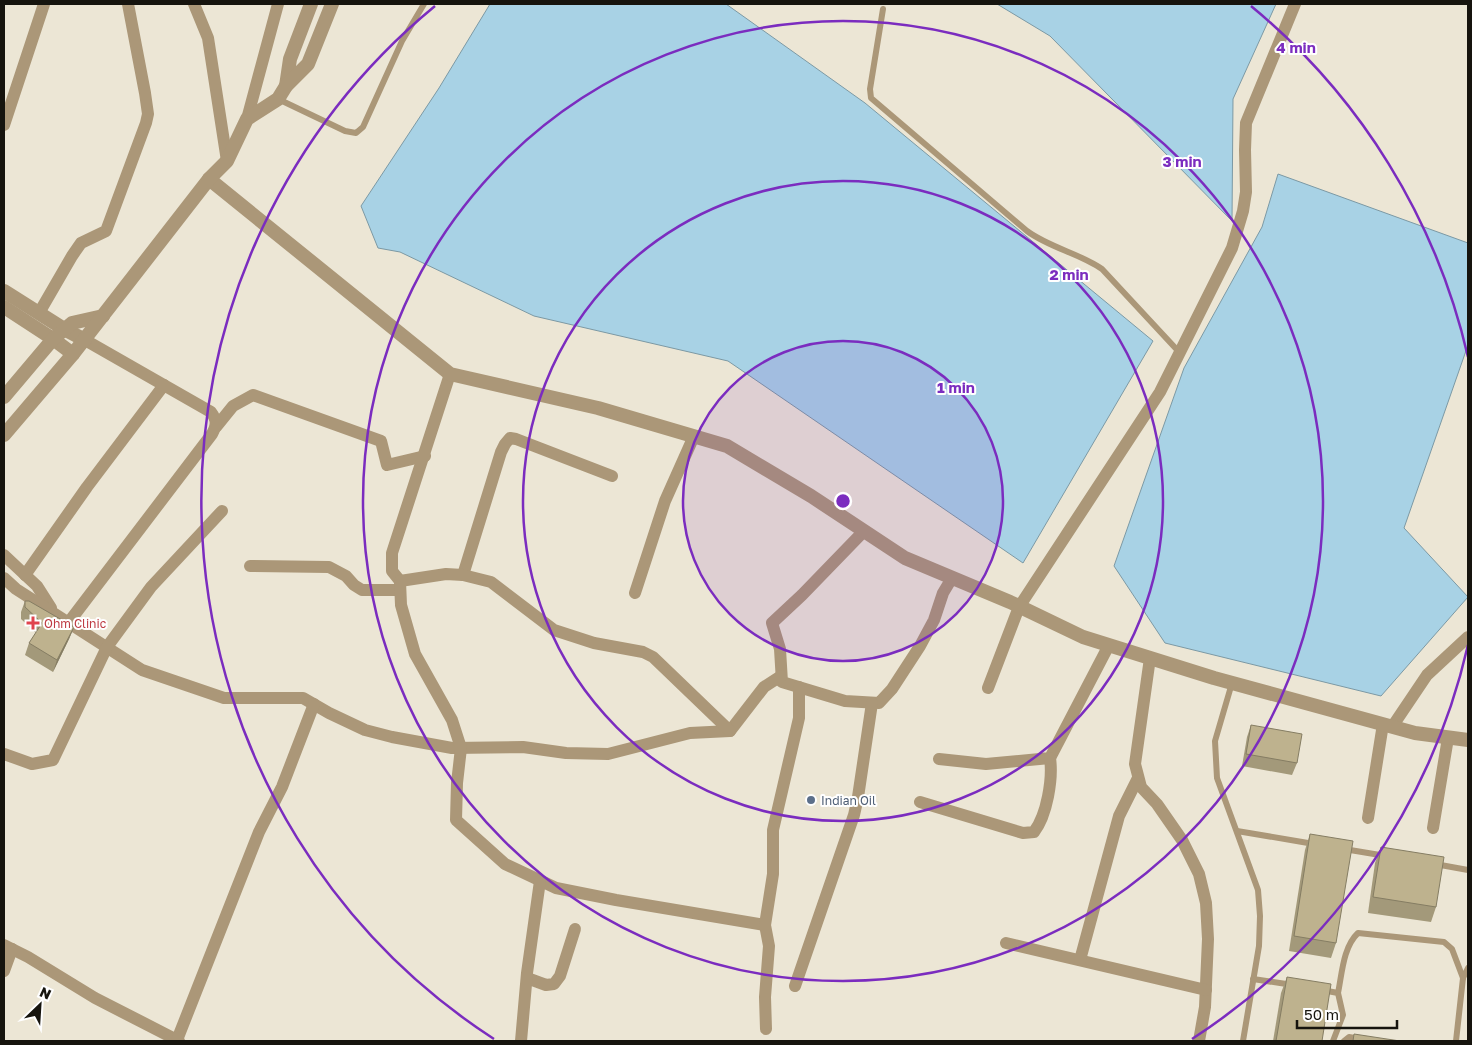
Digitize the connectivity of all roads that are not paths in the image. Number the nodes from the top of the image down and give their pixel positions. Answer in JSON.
{"nodes":[{"id":1,"x":44,"y":4,"type":"edge"},
{"id":2,"x":128,"y":4,"type":"edge"},
{"id":3,"x":194,"y":4,"type":"edge"},
{"id":4,"x":278,"y":4,"type":"edge"},
{"id":5,"x":311,"y":4,"type":"edge"},
{"id":6,"x":332,"y":4,"type":"edge"},
{"id":7,"x":424,"y":4,"type":"edge"},
{"id":8,"x":1296,"y":4,"type":"edge"},
{"id":9,"x":883,"y":9,"type":"dead end"},
{"id":10,"x":286,"y":86,"type":"junction"},
{"id":11,"x":278,"y":99,"type":"junction"},
{"id":12,"x":247,"y":119,"type":"junction"},
{"id":13,"x":4,"y":125,"type":"edge"},
{"id":14,"x":227,"y":161,"type":"junction"},
{"id":15,"x":209,"y":178,"type":"junction"},
{"id":16,"x":4,"y":291,"type":"edge"},
{"id":17,"x":4,"y":307,"type":"edge"},
{"id":18,"x":39,"y":313,"type":"junction"},
{"id":19,"x":102,"y":316,"type":"junction"},
{"id":20,"x":64,"y":329,"type":"junction"},
{"id":21,"x":53,"y":339,"type":"junction"},
{"id":22,"x":84,"y":340,"type":"junction"},
{"id":23,"x":1180,"y":353,"type":"junction"},
{"id":24,"x":73,"y":354,"type":"junction"},
{"id":25,"x":450,"y":374,"type":"junction"},
{"id":26,"x":164,"y":385,"type":"junction"},
{"id":27,"x":4,"y":397,"type":"edge"},
{"id":28,"x":216,"y":427,"type":"junction"},
{"id":29,"x":4,"y":435,"type":"edge"},
{"id":30,"x":694,"y":436,"type":"junction"},
{"id":31,"x":425,"y":456,"type":"junction"},
{"id":32,"x":612,"y":476,"type":"dead end"},
{"id":33,"x":222,"y":512,"type":"dead end"},
{"id":34,"x":864,"y":531,"type":"junction"},
{"id":35,"x":4,"y":555,"type":"edge"},
{"id":36,"x":250,"y":566,"type":"dead end"},
{"id":37,"x":25,"y":575,"type":"junction"},
{"id":38,"x":463,"y":575,"type":"junction"},
{"id":39,"x":4,"y":578,"type":"edge"},
{"id":40,"x":952,"y":578,"type":"junction"},
{"id":41,"x":400,"y":586,"type":"junction"},
{"id":42,"x":635,"y":593,"type":"dead end"},
{"id":43,"x":1019,"y":607,"type":"junction"},
{"id":44,"x":53,"y":612,"type":"junction"},
{"id":45,"x":69,"y":622,"type":"junction"},
{"id":46,"x":1468,"y":637,"type":"edge"},
{"id":47,"x":1109,"y":645,"type":"junction"},
{"id":48,"x":107,"y":647,"type":"junction"},
{"id":49,"x":1150,"y":658,"type":"junction"},
{"id":50,"x":781,"y":676,"type":"junction"},
{"id":51,"x":1232,"y":683,"type":"junction"},
{"id":52,"x":799,"y":688,"type":"junction"},
{"id":53,"x":988,"y":688,"type":"dead end"},
{"id":54,"x":872,"y":703,"type":"junction"},
{"id":55,"x":314,"y":704,"type":"junction"},
{"id":56,"x":1388,"y":726,"type":"junction"},
{"id":57,"x":730,"y":731,"type":"junction"},
{"id":58,"x":1448,"y":738,"type":"junction"},
{"id":59,"x":1468,"y":740,"type":"edge"},
{"id":60,"x":461,"y":748,"type":"junction"},
{"id":61,"x":4,"y":754,"type":"edge"},
{"id":62,"x":939,"y":758,"type":"dead end"},
{"id":63,"x":1050,"y":758,"type":"junction"},
{"id":64,"x":1138,"y":778,"type":"junction"},
{"id":65,"x":920,"y":802,"type":"dead end"},
{"id":66,"x":1368,"y":818,"type":"dead end"},
{"id":67,"x":1433,"y":828,"type":"dead end"},
{"id":68,"x":1237,"y":831,"type":"junction"},
{"id":69,"x":1324,"y":846,"type":"edge"},
{"id":70,"x":1333,"y":847,"type":"edge"},
{"id":71,"x":1391,"y":857,"type":"edge"},
{"id":72,"x":1430,"y":863,"type":"edge"},
{"id":73,"x":1468,"y":870,"type":"edge"},
{"id":74,"x":540,"y":881,"type":"junction"},
{"id":75,"x":765,"y":925,"type":"junction"},
{"id":76,"x":575,"y":929,"type":"dead end"},
{"id":77,"x":1006,"y":943,"type":"dead end"},
{"id":78,"x":8,"y":947,"type":"edge"},
{"id":79,"x":1080,"y":960,"type":"junction"},
{"id":80,"x":1468,"y":968,"type":"edge"},
{"id":81,"x":4,"y":972,"type":"edge"},
{"id":82,"x":527,"y":978,"type":"junction"},
{"id":83,"x":1463,"y":978,"type":"junction"},
{"id":84,"x":1253,"y":979,"type":"junction"},
{"id":85,"x":795,"y":986,"type":"dead end"},
{"id":86,"x":1300,"y":986,"type":"edge"},
{"id":87,"x":1318,"y":989,"type":"edge"},
{"id":88,"x":1206,"y":990,"type":"junction"},
{"id":89,"x":1338,"y":994,"type":"junction"},
{"id":90,"x":766,"y":1029,"type":"dead end"},
{"id":91,"x":178,"y":1041,"type":"edge"},
{"id":92,"x":521,"y":1041,"type":"edge"},
{"id":93,"x":1199,"y":1041,"type":"edge"},
{"id":94,"x":1243,"y":1041,"type":"edge"},
{"id":95,"x":1333,"y":1041,"type":"edge"},
{"id":96,"x":1344,"y":1041,"type":"edge"},
{"id":97,"x":1371,"y":1041,"type":"edge"},
{"id":98,"x":1456,"y":1041,"type":"edge"}],
"edges":[{"from":1,"to":13,"type":"street"},
{"from":2,"to":18,"type":"street"},
{"from":3,"to":14,"type":"street"},
{"from":4,"to":12,"type":"street"},
{"from":5,"to":10,"type":"street"},
{"from":6,"to":10,"type":"street"},
{"from":7,"to":11,"type":"lane"},
{"from":8,"to":23,"type":"street"},
{"from":9,"to":23,"type":"lane"},
{"from":10,"to":11,"type":"street"},
{"from":11,"to":12,"type":"street"},
{"from":12,"to":14,"type":"street"},
{"from":14,"to":15,"type":"street"},
{"from":15,"to":19,"type":"street"},
{"from":15,"to":25,"type":"street"},
{"from":16,"to":18,"type":"street"},
{"from":17,"to":21,"type":"street"},
{"from":18,"to":20,"type":"street"},
{"from":19,"to":20,"type":"street"},
{"from":19,"to":22,"type":"street"},
{"from":20,"to":21,"type":"street"},
{"from":20,"to":22,"type":"street"},
{"from":21,"to":24,"type":"street"},
{"from":21,"to":27,"type":"street"},
{"from":22,"to":24,"type":"street"},
{"from":22,"to":26,"type":"street"},
{"from":23,"to":43,"type":"street"},
{"from":24,"to":29,"type":"street"},
{"from":25,"to":30,"type":"street"},
{"from":25,"to":31,"type":"street"},
{"from":26,"to":28,"type":"street"},
{"from":26,"to":37,"type":"street"},
{"from":28,"to":31,"type":"street"},
{"from":28,"to":45,"type":"street"},
{"from":30,"to":34,"type":"street"},
{"from":30,"to":42,"type":"street"},
{"from":31,"to":41,"type":"street"},
{"from":32,"to":38,"type":"street"},
{"from":33,"to":48,"type":"street"},
{"from":34,"to":40,"type":"street"},
{"from":34,"to":50,"type":"street"},
{"from":35,"to":37,"type":"street"},
{"from":36,"to":41,"type":"street"},
{"from":37,"to":44,"type":"street"},
{"from":38,"to":41,"type":"street"},
{"from":38,"to":57,"type":"street"},
{"from":39,"to":44,"type":"street"},
{"from":40,"to":43,"type":"street"},
{"from":40,"to":54,"type":"street"},
{"from":41,"to":60,"type":"street"},
{"from":43,"to":47,"type":"street"},
{"from":43,"to":53,"type":"street"},
{"from":44,"to":45,"type":"street"},
{"from":45,"to":48,"type":"street"},
{"from":46,"to":56,"type":"street"},
{"from":47,"to":49,"type":"street"},
{"from":47,"to":63,"type":"street"},
{"from":48,"to":55,"type":"street"},
{"from":48,"to":61,"type":"street"},
{"from":49,"to":51,"type":"street"},
{"from":49,"to":64,"type":"street"},
{"from":50,"to":52,"type":"street"},
{"from":50,"to":57,"type":"street"},
{"from":51,"to":56,"type":"street"},
{"from":51,"to":68,"type":"lane"},
{"from":52,"to":54,"type":"street"},
{"from":52,"to":75,"type":"street"},
{"from":54,"to":85,"type":"street"},
{"from":55,"to":60,"type":"street"},
{"from":55,"to":91,"type":"street"},
{"from":56,"to":58,"type":"street"},
{"from":56,"to":66,"type":"street"},
{"from":57,"to":60,"type":"street"},
{"from":58,"to":59,"type":"street"},
{"from":58,"to":67,"type":"street"},
{"from":60,"to":74,"type":"street"},
{"from":62,"to":63,"type":"street"},
{"from":63,"to":65,"type":"street"},
{"from":64,"to":79,"type":"street"},
{"from":64,"to":88,"type":"street"},
{"from":68,"to":69,"type":"lane"},
{"from":68,"to":84,"type":"lane"},
{"from":70,"to":71,"type":"lane"},
{"from":72,"to":73,"type":"lane"},
{"from":74,"to":75,"type":"street"},
{"from":74,"to":82,"type":"street"},
{"from":75,"to":90,"type":"street"},
{"from":76,"to":82,"type":"street"},
{"from":77,"to":79,"type":"street"},
{"from":78,"to":81,"type":"street"},
{"from":78,"to":91,"type":"street"},
{"from":79,"to":88,"type":"street"},
{"from":80,"to":83,"type":"lane"},
{"from":82,"to":92,"type":"street"},
{"from":83,"to":89,"type":"lane"},
{"from":83,"to":98,"type":"lane"},
{"from":84,"to":86,"type":"lane"},
{"from":84,"to":94,"type":"lane"},
{"from":87,"to":89,"type":"lane"},
{"from":88,"to":93,"type":"street"},
{"from":89,"to":95,"type":"lane"},
{"from":96,"to":97,"type":"lane"}]}
